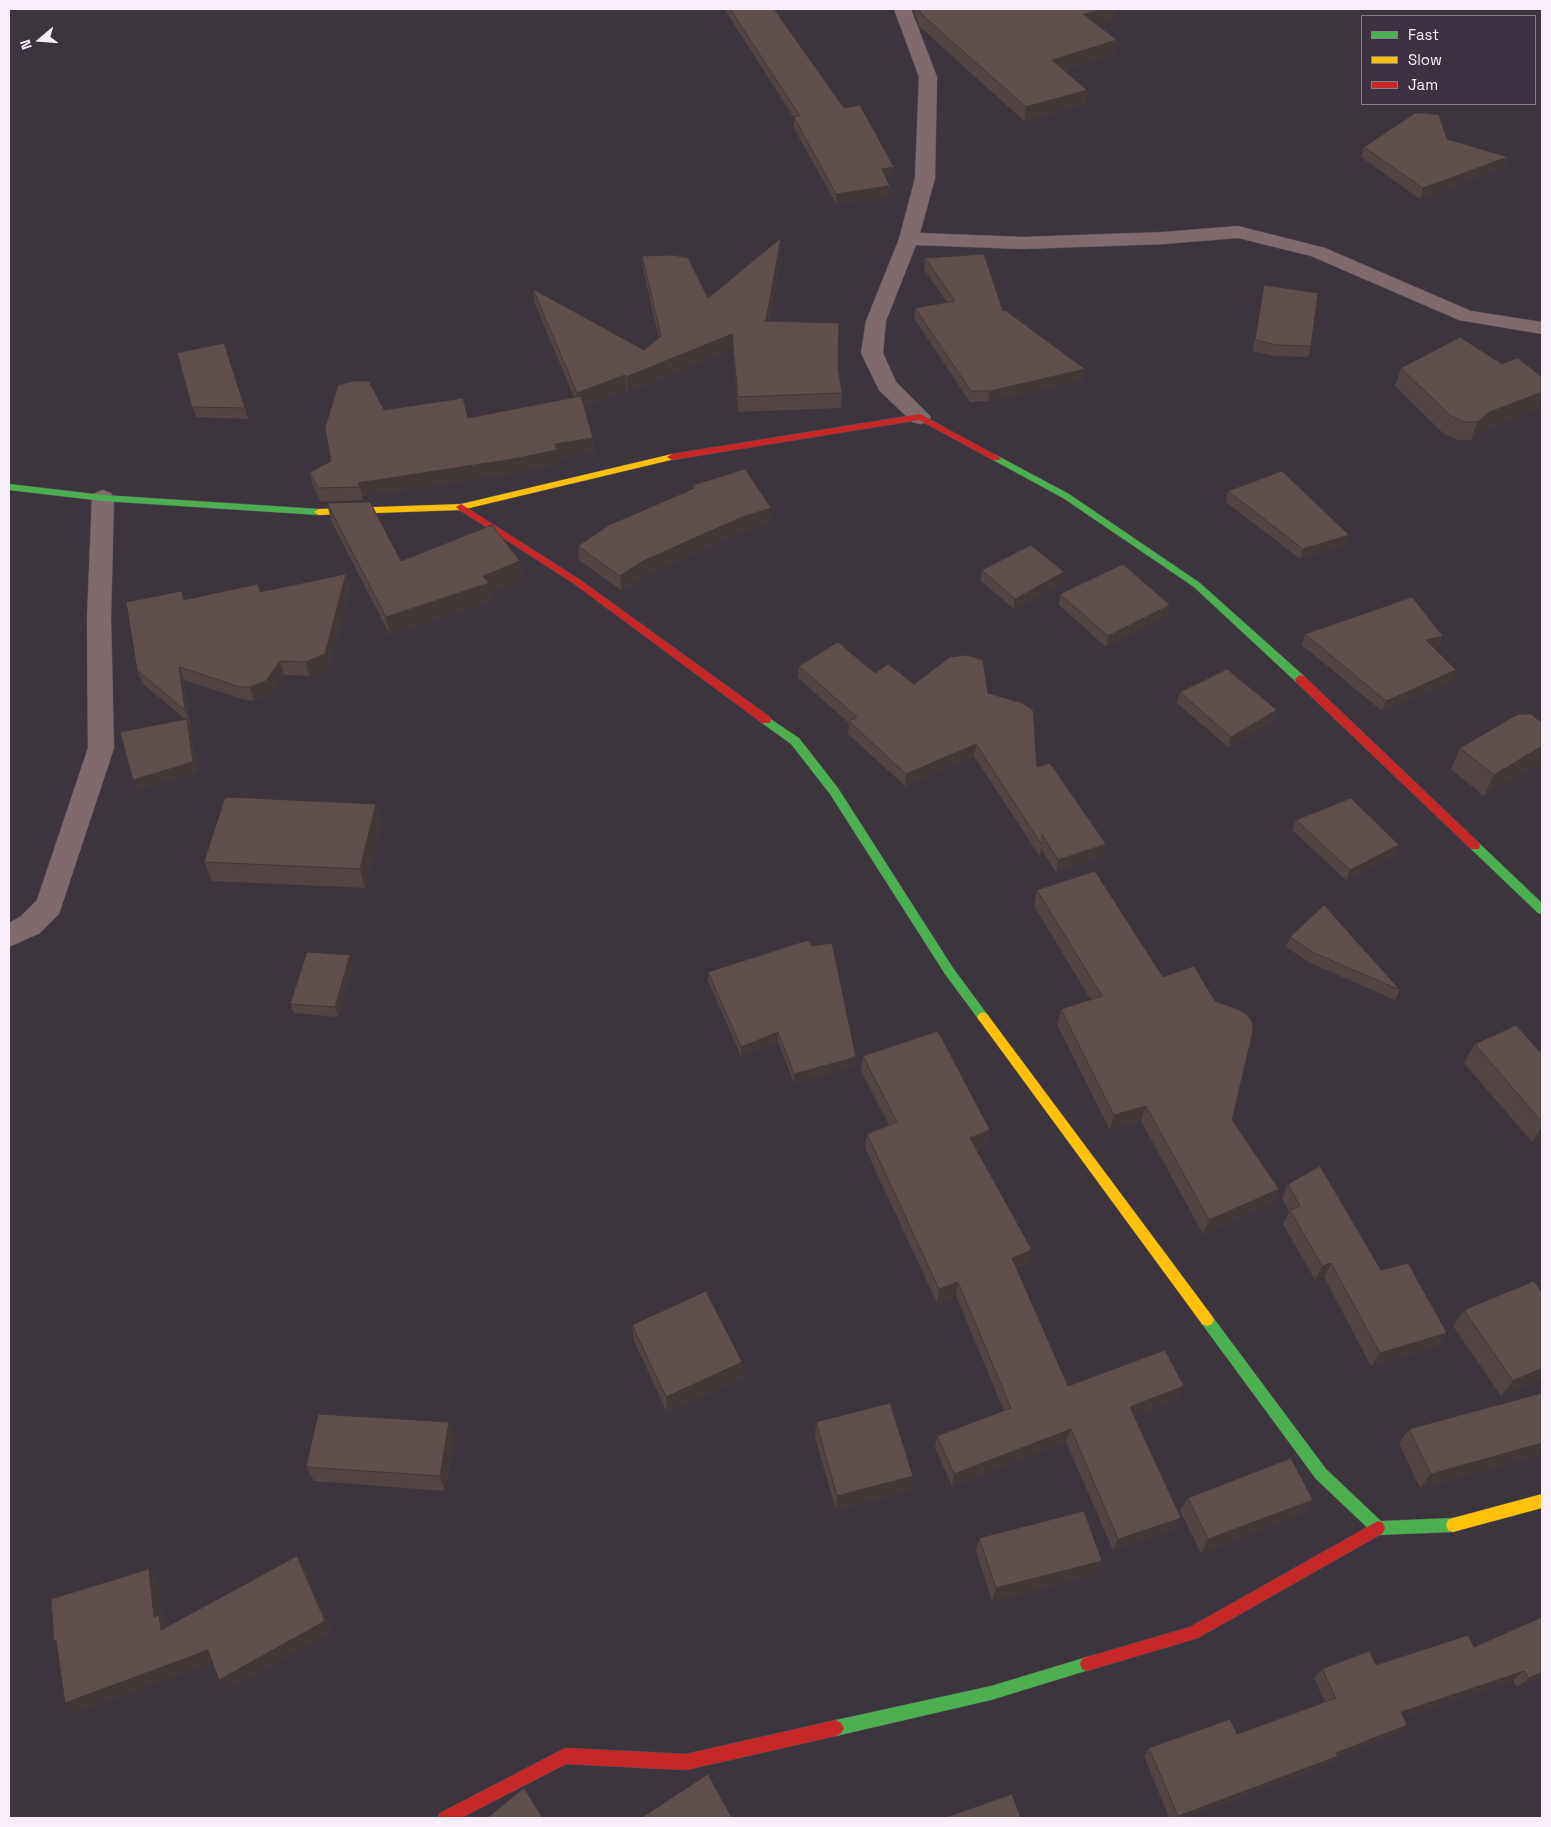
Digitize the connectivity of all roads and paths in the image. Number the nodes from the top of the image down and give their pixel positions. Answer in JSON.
{"nodes":[{"id":1,"x":902,"y":9,"type":"edge"},
{"id":2,"x":909,"y":239,"type":"junction"},
{"id":3,"x":1542,"y":328,"type":"edge"},
{"id":4,"x":920,"y":417,"type":"junction"},
{"id":5,"x":9,"y":488,"type":"edge"},
{"id":6,"x":103,"y":498,"type":"junction"},
{"id":7,"x":461,"y":507,"type":"junction"},
{"id":8,"x":1542,"y":910,"type":"edge"},
{"id":9,"x":9,"y":936,"type":"edge"},
{"id":10,"x":1542,"y":1501,"type":"edge"},
{"id":11,"x":1378,"y":1528,"type":"junction"},
{"id":12,"x":445,"y":1818,"type":"edge"}],
"edges":[{"from":1,"to":2,"type":"street"},
{"from":2,"to":3,"type":"street"},
{"from":2,"to":4,"type":"street"},
{"from":4,"to":7,"type":"street"},
{"from":4,"to":8,"type":"street"},
{"from":5,"to":6,"type":"street"},
{"from":6,"to":7,"type":"street"},
{"from":6,"to":9,"type":"street"},
{"from":7,"to":11,"type":"street"},
{"from":10,"to":11,"type":"street"},
{"from":11,"to":12,"type":"street"}]}
